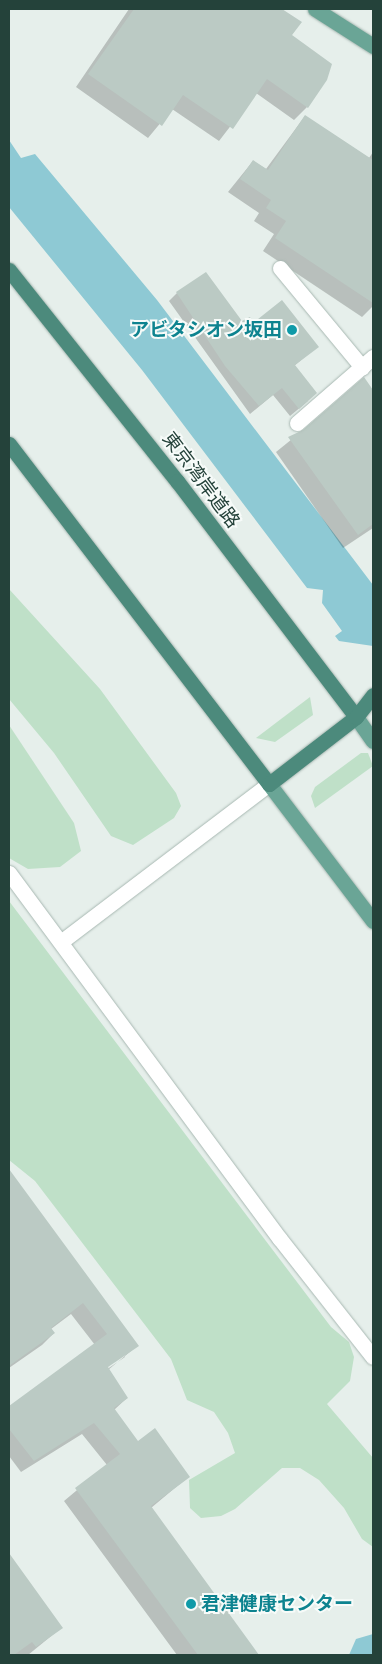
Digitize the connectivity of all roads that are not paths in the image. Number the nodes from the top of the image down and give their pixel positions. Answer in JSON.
{"nodes":[{"id":1,"x":315,"y":9,"type":"edge"},
{"id":2,"x":373,"y":46,"type":"edge"},
{"id":3,"x":280,"y":268,"type":"dead end"},
{"id":4,"x":9,"y":270,"type":"edge"},
{"id":5,"x":368,"y":362,"type":"edge"},
{"id":6,"x":297,"y":423,"type":"dead end"},
{"id":7,"x":9,"y":444,"type":"edge"},
{"id":8,"x":372,"y":701,"type":"edge"},
{"id":9,"x":356,"y":717,"type":"junction"},
{"id":10,"x":373,"y":741,"type":"edge"},
{"id":11,"x":269,"y":784,"type":"junction"},
{"id":12,"x":9,"y":873,"type":"edge"},
{"id":13,"x":373,"y":921,"type":"edge"},
{"id":14,"x":62,"y":941,"type":"junction"},
{"id":15,"x":373,"y":1357,"type":"edge"}],
"edges":[{"from":1,"to":2,"type":"main road"},
{"from":3,"to":5,"type":"street"},
{"from":4,"to":9,"type":"highway","name":"東京湾岸道路"},
{"from":5,"to":6,"type":"street"},
{"from":7,"to":11,"type":"highway"},
{"from":8,"to":9,"type":"highway"},
{"from":9,"to":10,"type":"main road"},
{"from":9,"to":11,"type":"highway"},
{"from":11,"to":13,"type":"main road"},
{"from":11,"to":14,"type":"street"},
{"from":12,"to":14,"type":"street"},
{"from":14,"to":15,"type":"street"}]}
